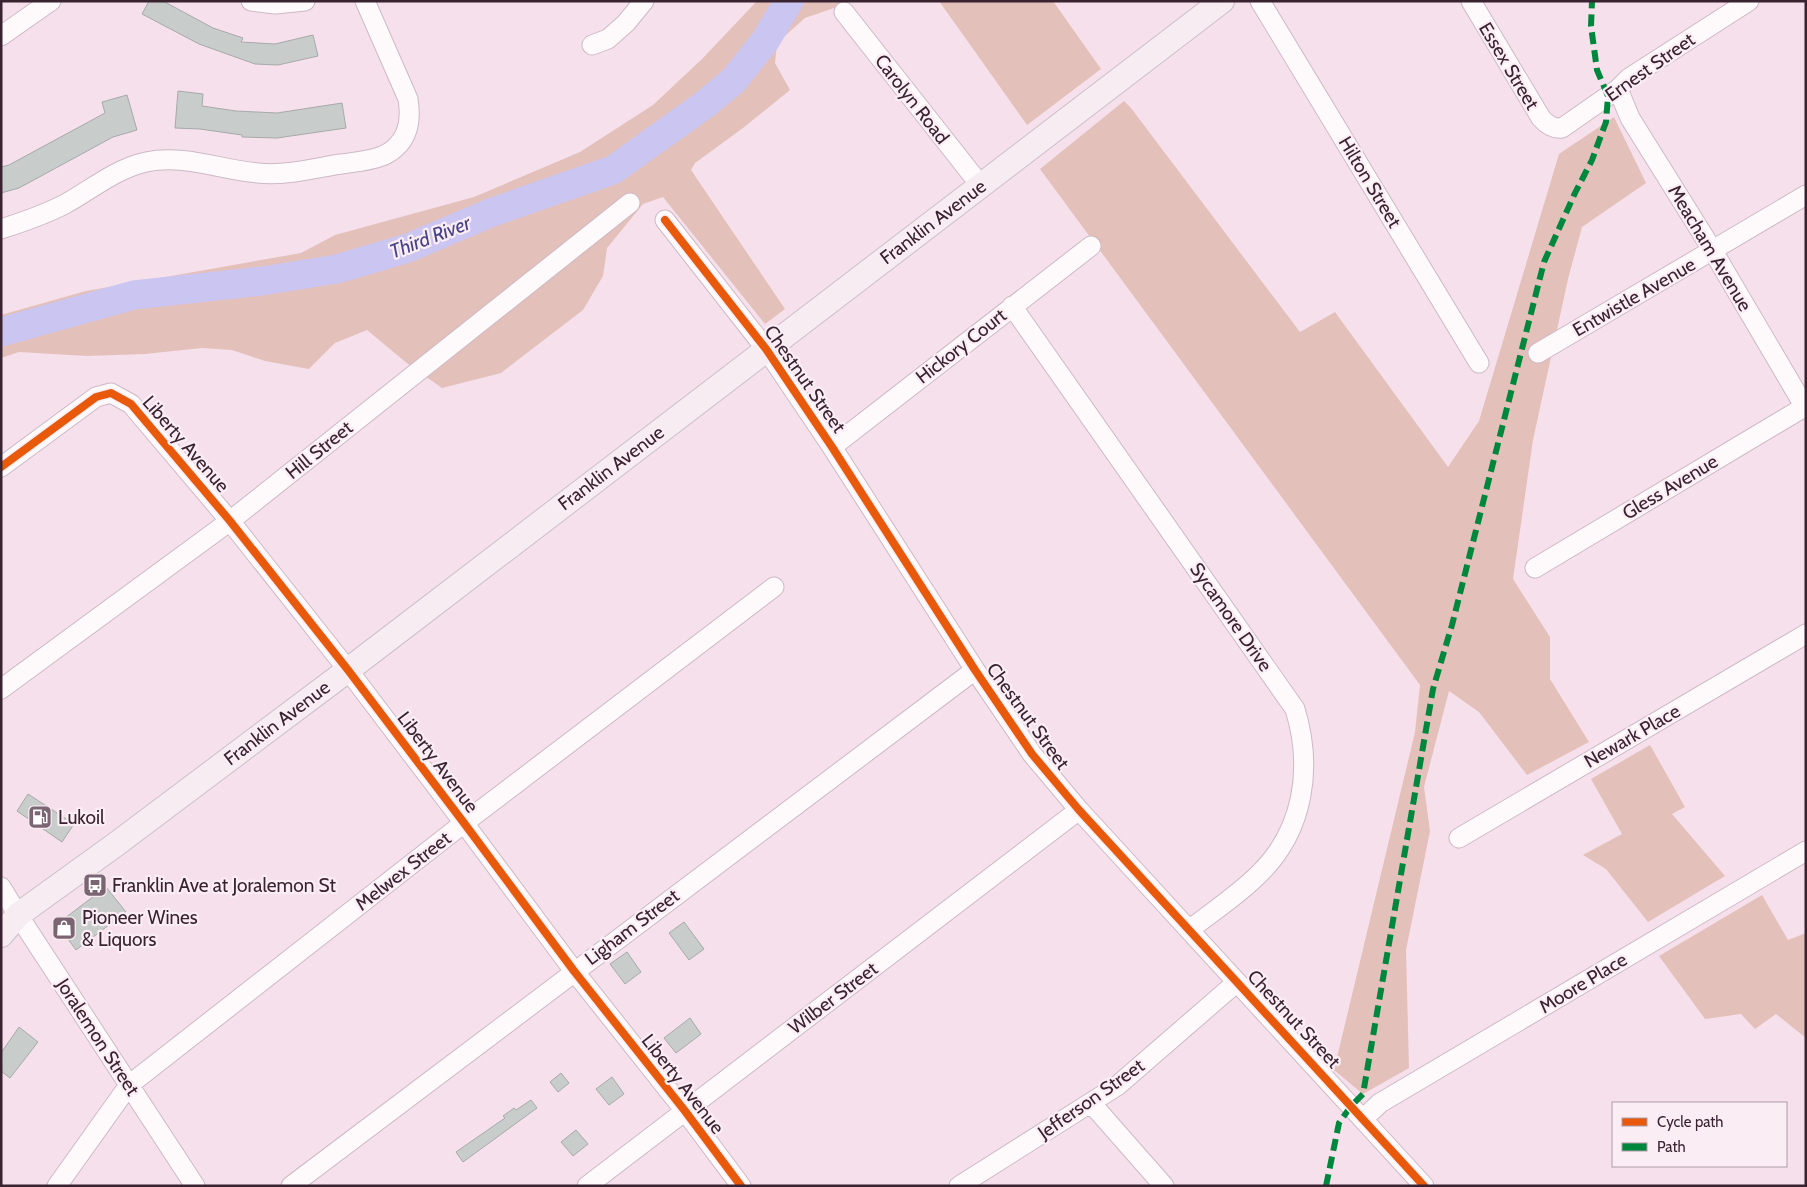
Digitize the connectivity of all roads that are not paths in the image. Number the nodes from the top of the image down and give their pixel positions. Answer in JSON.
{"nodes":[{"id":1,"x":50,"y":1,"type":"edge"},
{"id":2,"x":251,"y":1,"type":"edge"},
{"id":3,"x":305,"y":1,"type":"edge"},
{"id":4,"x":365,"y":1,"type":"edge"},
{"id":5,"x":644,"y":1,"type":"edge"},
{"id":6,"x":1222,"y":1,"type":"edge"},
{"id":7,"x":1260,"y":1,"type":"edge"},
{"id":8,"x":1471,"y":1,"type":"edge"},
{"id":9,"x":1749,"y":1,"type":"edge"},
{"id":10,"x":844,"y":12,"type":"dead end"},
{"id":11,"x":4,"y":28,"type":"edge"},
{"id":12,"x":592,"y":45,"type":"dead end"},
{"id":13,"x":1618,"y":89,"type":"junction"},
{"id":14,"x":1551,"y":127,"type":"joint"},
{"id":15,"x":981,"y":186,"type":"junction"},
{"id":16,"x":1806,"y":195,"type":"edge"},
{"id":17,"x":630,"y":203,"type":"dead end"},
{"id":18,"x":665,"y":220,"type":"dead end"},
{"id":19,"x":1,"y":229,"type":"edge"},
{"id":20,"x":1091,"y":246,"type":"dead end"},
{"id":21,"x":1713,"y":250,"type":"junction"},
{"id":22,"x":1012,"y":306,"type":"junction"},
{"id":23,"x":766,"y":349,"type":"junction"},
{"id":24,"x":1538,"y":353,"type":"dead end"},
{"id":25,"x":1479,"y":363,"type":"dead end"},
{"id":26,"x":1805,"y":407,"type":"edge"},
{"id":27,"x":832,"y":447,"type":"junction"},
{"id":28,"x":1,"y":467,"type":"edge"},
{"id":29,"x":230,"y":521,"type":"junction"},
{"id":30,"x":1535,"y":568,"type":"dead end"},
{"id":31,"x":774,"y":587,"type":"dead end"},
{"id":32,"x":1806,"y":634,"type":"edge"},
{"id":33,"x":348,"y":670,"type":"junction"},
{"id":34,"x":975,"y":670,"type":"junction"},
{"id":35,"x":1,"y":689,"type":"edge"},
{"id":36,"x":1079,"y":810,"type":"junction"},
{"id":37,"x":464,"y":823,"type":"junction"},
{"id":38,"x":1459,"y":838,"type":"dead end"},
{"id":39,"x":1806,"y":851,"type":"edge"},
{"id":40,"x":1,"y":887,"type":"edge"},
{"id":41,"x":18,"y":915,"type":"junction"},
{"id":42,"x":1190,"y":930,"type":"junction"},
{"id":43,"x":1,"y":935,"type":"edge"},
{"id":44,"x":574,"y":971,"type":"junction"},
{"id":45,"x":1237,"y":982,"type":"junction"},
{"id":46,"x":129,"y":1086,"type":"junction"},
{"id":47,"x":1092,"y":1102,"type":"junction"},
{"id":48,"x":685,"y":1112,"type":"junction"},
{"id":49,"x":1363,"y":1119,"type":"junction"},
{"id":50,"x":57,"y":1186,"type":"edge"},
{"id":51,"x":195,"y":1186,"type":"edge"},
{"id":52,"x":291,"y":1186,"type":"edge"},
{"id":53,"x":587,"y":1186,"type":"edge"},
{"id":54,"x":741,"y":1186,"type":"edge"},
{"id":55,"x":959,"y":1186,"type":"edge"},
{"id":56,"x":1164,"y":1186,"type":"edge"},
{"id":57,"x":1424,"y":1186,"type":"edge"}],
"edges":[{"from":1,"to":11,"type":"street"},
{"from":2,"to":3,"type":"street"},
{"from":4,"to":19,"type":"street"},
{"from":5,"to":12,"type":"street"},
{"from":6,"to":15,"type":"main road","name":"Franklin Avenue"},
{"from":7,"to":25,"type":"street","name":"Hilton Street"},
{"from":8,"to":14,"type":"street","name":"Essex Street"},
{"from":9,"to":13,"type":"street","name":"Ernest Street"},
{"from":10,"to":15,"type":"street","name":"Carolyn Road"},
{"from":13,"to":14,"type":"street","name":"Ernest Street"},
{"from":13,"to":21,"type":"street","name":"Meacham Avenue"},
{"from":15,"to":23,"type":"main road","name":"Franklin Avenue"},
{"from":16,"to":21,"type":"street","name":"Entwistle Avenue"},
{"from":17,"to":29,"type":"street","name":"Hill Street"},
{"from":18,"to":23,"type":"street","name":"Chestnut Street"},
{"from":20,"to":22,"type":"street","name":"Hickory Court"},
{"from":21,"to":24,"type":"street","name":"Entwistle Avenue"},
{"from":21,"to":26,"type":"street","name":"Meacham Avenue"},
{"from":22,"to":27,"type":"street","name":"Hickory Court"},
{"from":22,"to":42,"type":"street","name":"Sycamore Drive"},
{"from":23,"to":27,"type":"street","name":"Chestnut Street"},
{"from":23,"to":33,"type":"main road","name":"Franklin Avenue"},
{"from":26,"to":30,"type":"street","name":"Gless Avenue"},
{"from":27,"to":34,"type":"street","name":"Chestnut Street"},
{"from":28,"to":29,"type":"street","name":"Liberty Avenue"},
{"from":29,"to":33,"type":"street","name":"Liberty Avenue"},
{"from":29,"to":35,"type":"street","name":"Hill Street"},
{"from":31,"to":37,"type":"street","name":"Melwex Street"},
{"from":32,"to":38,"type":"street","name":"Newark Place"},
{"from":33,"to":37,"type":"street","name":"Liberty Avenue"},
{"from":33,"to":41,"type":"main road","name":"Franklin Avenue"},
{"from":34,"to":36,"type":"street","name":"Chestnut Street"},
{"from":34,"to":44,"type":"street","name":"Ligham Street"},
{"from":36,"to":42,"type":"street","name":"Chestnut Street"},
{"from":36,"to":48,"type":"street","name":"Wilber Street"},
{"from":37,"to":44,"type":"street","name":"Liberty Avenue"},
{"from":37,"to":46,"type":"street","name":"Melwex Street"},
{"from":39,"to":49,"type":"street","name":"Moore Place"},
{"from":40,"to":41,"type":"street","name":"Joralemon Street"},
{"from":41,"to":43,"type":"main road","name":"Franklin Avenue"},
{"from":41,"to":46,"type":"street","name":"Joralemon Street"},
{"from":42,"to":45,"type":"street","name":"Chestnut Street"},
{"from":44,"to":48,"type":"street","name":"Liberty Avenue"},
{"from":44,"to":52,"type":"street","name":"Ligham Street"},
{"from":45,"to":47,"type":"street","name":"Jefferson Street"},
{"from":45,"to":49,"type":"street","name":"Chestnut Street"},
{"from":46,"to":50,"type":"street","name":"Melwex Street"},
{"from":46,"to":51,"type":"street","name":"Joralemon Street"},
{"from":47,"to":55,"type":"street","name":"Jefferson Street"},
{"from":47,"to":56,"type":"street"},
{"from":48,"to":53,"type":"street","name":"Wilber Street"},
{"from":48,"to":54,"type":"street","name":"Liberty Avenue"},
{"from":49,"to":57,"type":"street","name":"Chestnut Street"}]}
